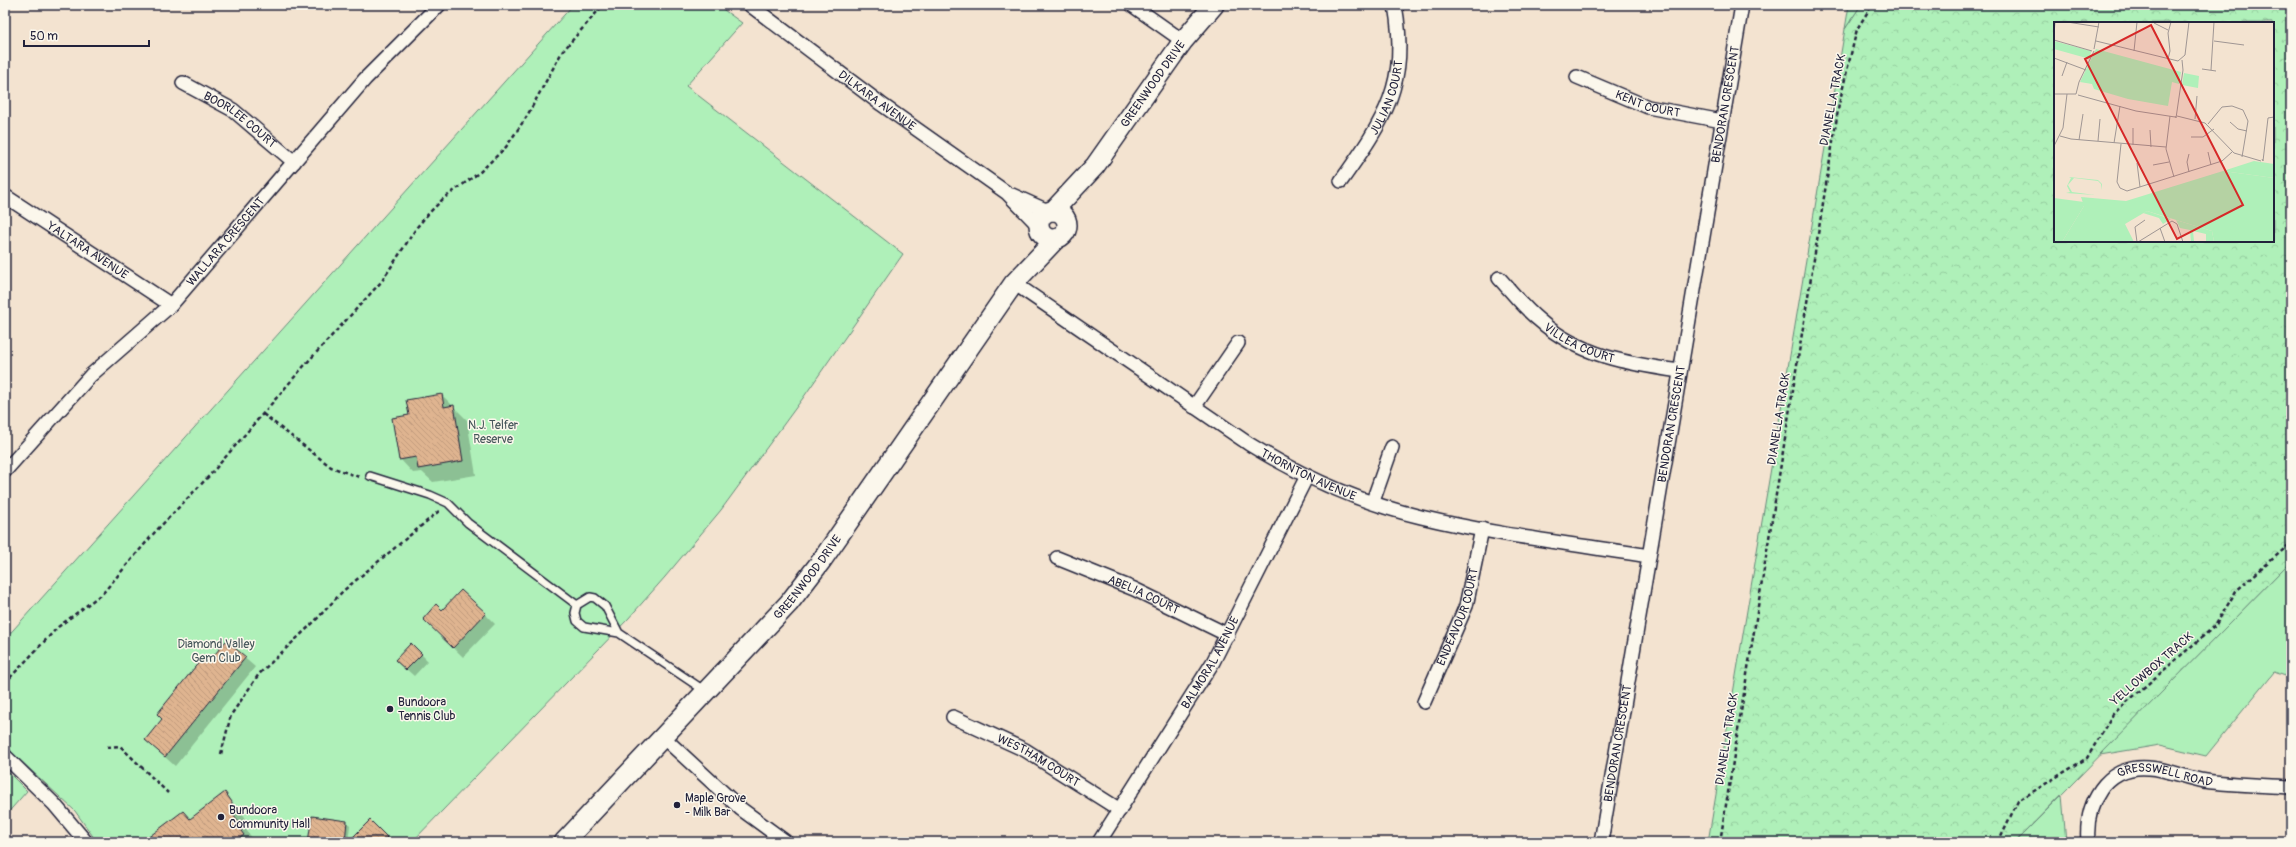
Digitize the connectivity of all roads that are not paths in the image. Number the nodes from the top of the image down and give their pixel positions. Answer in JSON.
{"nodes":[{"id":1,"x":750,"y":5,"type":"edge"},
{"id":2,"x":1132,"y":5,"type":"edge"},
{"id":3,"x":1214,"y":5,"type":"edge"},
{"id":4,"x":1395,"y":5,"type":"edge"},
{"id":5,"x":1742,"y":5,"type":"edge"},
{"id":6,"x":435,"y":6,"type":"edge"},
{"id":7,"x":1183,"y":41,"type":"junction"},
{"id":8,"x":1577,"y":77,"type":"dead end"},
{"id":9,"x":183,"y":82,"type":"dead end"},
{"id":10,"x":1722,"y":120,"type":"junction"},
{"id":11,"x":294,"y":162,"type":"junction"},
{"id":12,"x":1095,"y":166,"type":"junction"},
{"id":13,"x":1341,"y":181,"type":"dead end"},
{"id":14,"x":1007,"y":193,"type":"junction"},
{"id":15,"x":5,"y":196,"type":"edge"},
{"id":16,"x":1046,"y":220,"type":"junction"},
{"id":17,"x":1067,"y":224,"type":"junction"},
{"id":18,"x":1056,"y":239,"type":"junction"},
{"id":19,"x":1499,"y":278,"type":"dead end"},
{"id":20,"x":1014,"y":283,"type":"junction"},
{"id":21,"x":171,"y":305,"type":"junction"},
{"id":22,"x":1238,"y":343,"type":"dead end"},
{"id":23,"x":1680,"y":371,"type":"junction"},
{"id":24,"x":1194,"y":407,"type":"junction"},
{"id":25,"x":1392,"y":447,"type":"dead end"},
{"id":26,"x":5,"y":471,"type":"edge"},
{"id":27,"x":370,"y":476,"type":"road end"},
{"id":28,"x":1307,"y":476,"type":"junction"},
{"id":29,"x":1373,"y":501,"type":"junction"},
{"id":30,"x":1482,"y":529,"type":"junction"},
{"id":31,"x":1649,"y":556,"type":"junction"},
{"id":32,"x":1057,"y":558,"type":"dead end"},
{"id":33,"x":577,"y":605,"type":"junction"},
{"id":34,"x":619,"y":633,"type":"junction"},
{"id":35,"x":1228,"y":635,"type":"junction"},
{"id":36,"x":707,"y":693,"type":"junction"},
{"id":37,"x":1424,"y":702,"type":"dead end"},
{"id":38,"x":953,"y":717,"type":"dead end"},
{"id":39,"x":663,"y":737,"type":"junction"},
{"id":40,"x":5,"y":756,"type":"edge"},
{"id":41,"x":2291,"y":787,"type":"edge"},
{"id":42,"x":1120,"y":810,"type":"junction"},
{"id":43,"x":86,"y":842,"type":"edge"},
{"id":44,"x":564,"y":842,"type":"edge"},
{"id":45,"x":786,"y":842,"type":"edge"},
{"id":46,"x":1099,"y":842,"type":"edge"},
{"id":47,"x":1601,"y":842,"type":"edge"},
{"id":48,"x":2088,"y":842,"type":"edge"}],
"edges":[{"from":1,"to":14,"type":"street","name":"DILKARA AVENUE"},
{"from":2,"to":7,"type":"street"},
{"from":3,"to":7,"type":"street","name":"GREENWOOD DRIVE"},
{"from":4,"to":13,"type":"street","name":"JULIAN COURT"},
{"from":5,"to":10,"type":"street","name":"BENDORAN CRESCENT"},
{"from":6,"to":11,"type":"street","name":"WALLARA CRESCENT"},
{"from":7,"to":12,"type":"street","name":"GREENWOOD DRIVE"},
{"from":8,"to":10,"type":"street","name":"KENT COURT"},
{"from":9,"to":11,"type":"street","name":"BOORLEE COURT"},
{"from":10,"to":23,"type":"street","name":"BENDORAN CRESCENT"},
{"from":11,"to":21,"type":"street","name":"WALLARA CRESCENT"},
{"from":12,"to":16,"type":"street","name":"GREENWOOD DRIVE"},
{"from":12,"to":17,"type":"street","name":"GREENWOOD DRIVE"},
{"from":14,"to":16,"type":"street","name":"DILKARA AVENUE"},
{"from":14,"to":16,"type":"street","name":"DILKARA AVENUE"},
{"from":15,"to":21,"type":"street","name":"YALTARA AVENUE"},
{"from":16,"to":17,"type":"street"},
{"from":16,"to":18,"type":"street"},
{"from":16,"to":20,"type":"street","name":"GREENWOOD DRIVE"},
{"from":17,"to":18,"type":"street"},
{"from":18,"to":20,"type":"street","name":"GREENWOOD DRIVE"},
{"from":19,"to":23,"type":"street","name":"VILLEA COURT"},
{"from":20,"to":24,"type":"street","name":"THORNTON AVENUE"},
{"from":20,"to":36,"type":"street","name":"GREENWOOD DRIVE"},
{"from":21,"to":26,"type":"street","name":"WALLARA CRESCENT"},
{"from":22,"to":24,"type":"street"},
{"from":23,"to":31,"type":"street","name":"BENDORAN CRESCENT"},
{"from":24,"to":28,"type":"street","name":"THORNTON AVENUE"},
{"from":25,"to":29,"type":"street"},
{"from":27,"to":33,"type":"lane"},
{"from":28,"to":29,"type":"street","name":"THORNTON AVENUE"},
{"from":28,"to":35,"type":"street","name":"BALMORAL AVENUE"},
{"from":29,"to":30,"type":"street","name":"THORNTON AVENUE"},
{"from":30,"to":31,"type":"street","name":"THORNTON AVENUE"},
{"from":30,"to":37,"type":"street","name":"ENDEAVOUR COURT"},
{"from":31,"to":47,"type":"street","name":"BENDORAN CRESCENT"},
{"from":32,"to":35,"type":"street","name":"ABELIA COURT"},
{"from":33,"to":34,"type":"lane"},
{"from":33,"to":34,"type":"lane"},
{"from":34,"to":36,"type":"lane"},
{"from":35,"to":42,"type":"street","name":"BALMORAL AVENUE"},
{"from":36,"to":39,"type":"street","name":"GREENWOOD DRIVE"},
{"from":38,"to":42,"type":"street","name":"WESTHAM COURT"},
{"from":39,"to":44,"type":"street","name":"GREENWOOD DRIVE"},
{"from":39,"to":45,"type":"street"},
{"from":40,"to":43,"type":"street"},
{"from":41,"to":48,"type":"street","name":"GRESSWELL ROAD"},
{"from":42,"to":46,"type":"street","name":"BALMORAL AVENUE"}]}
